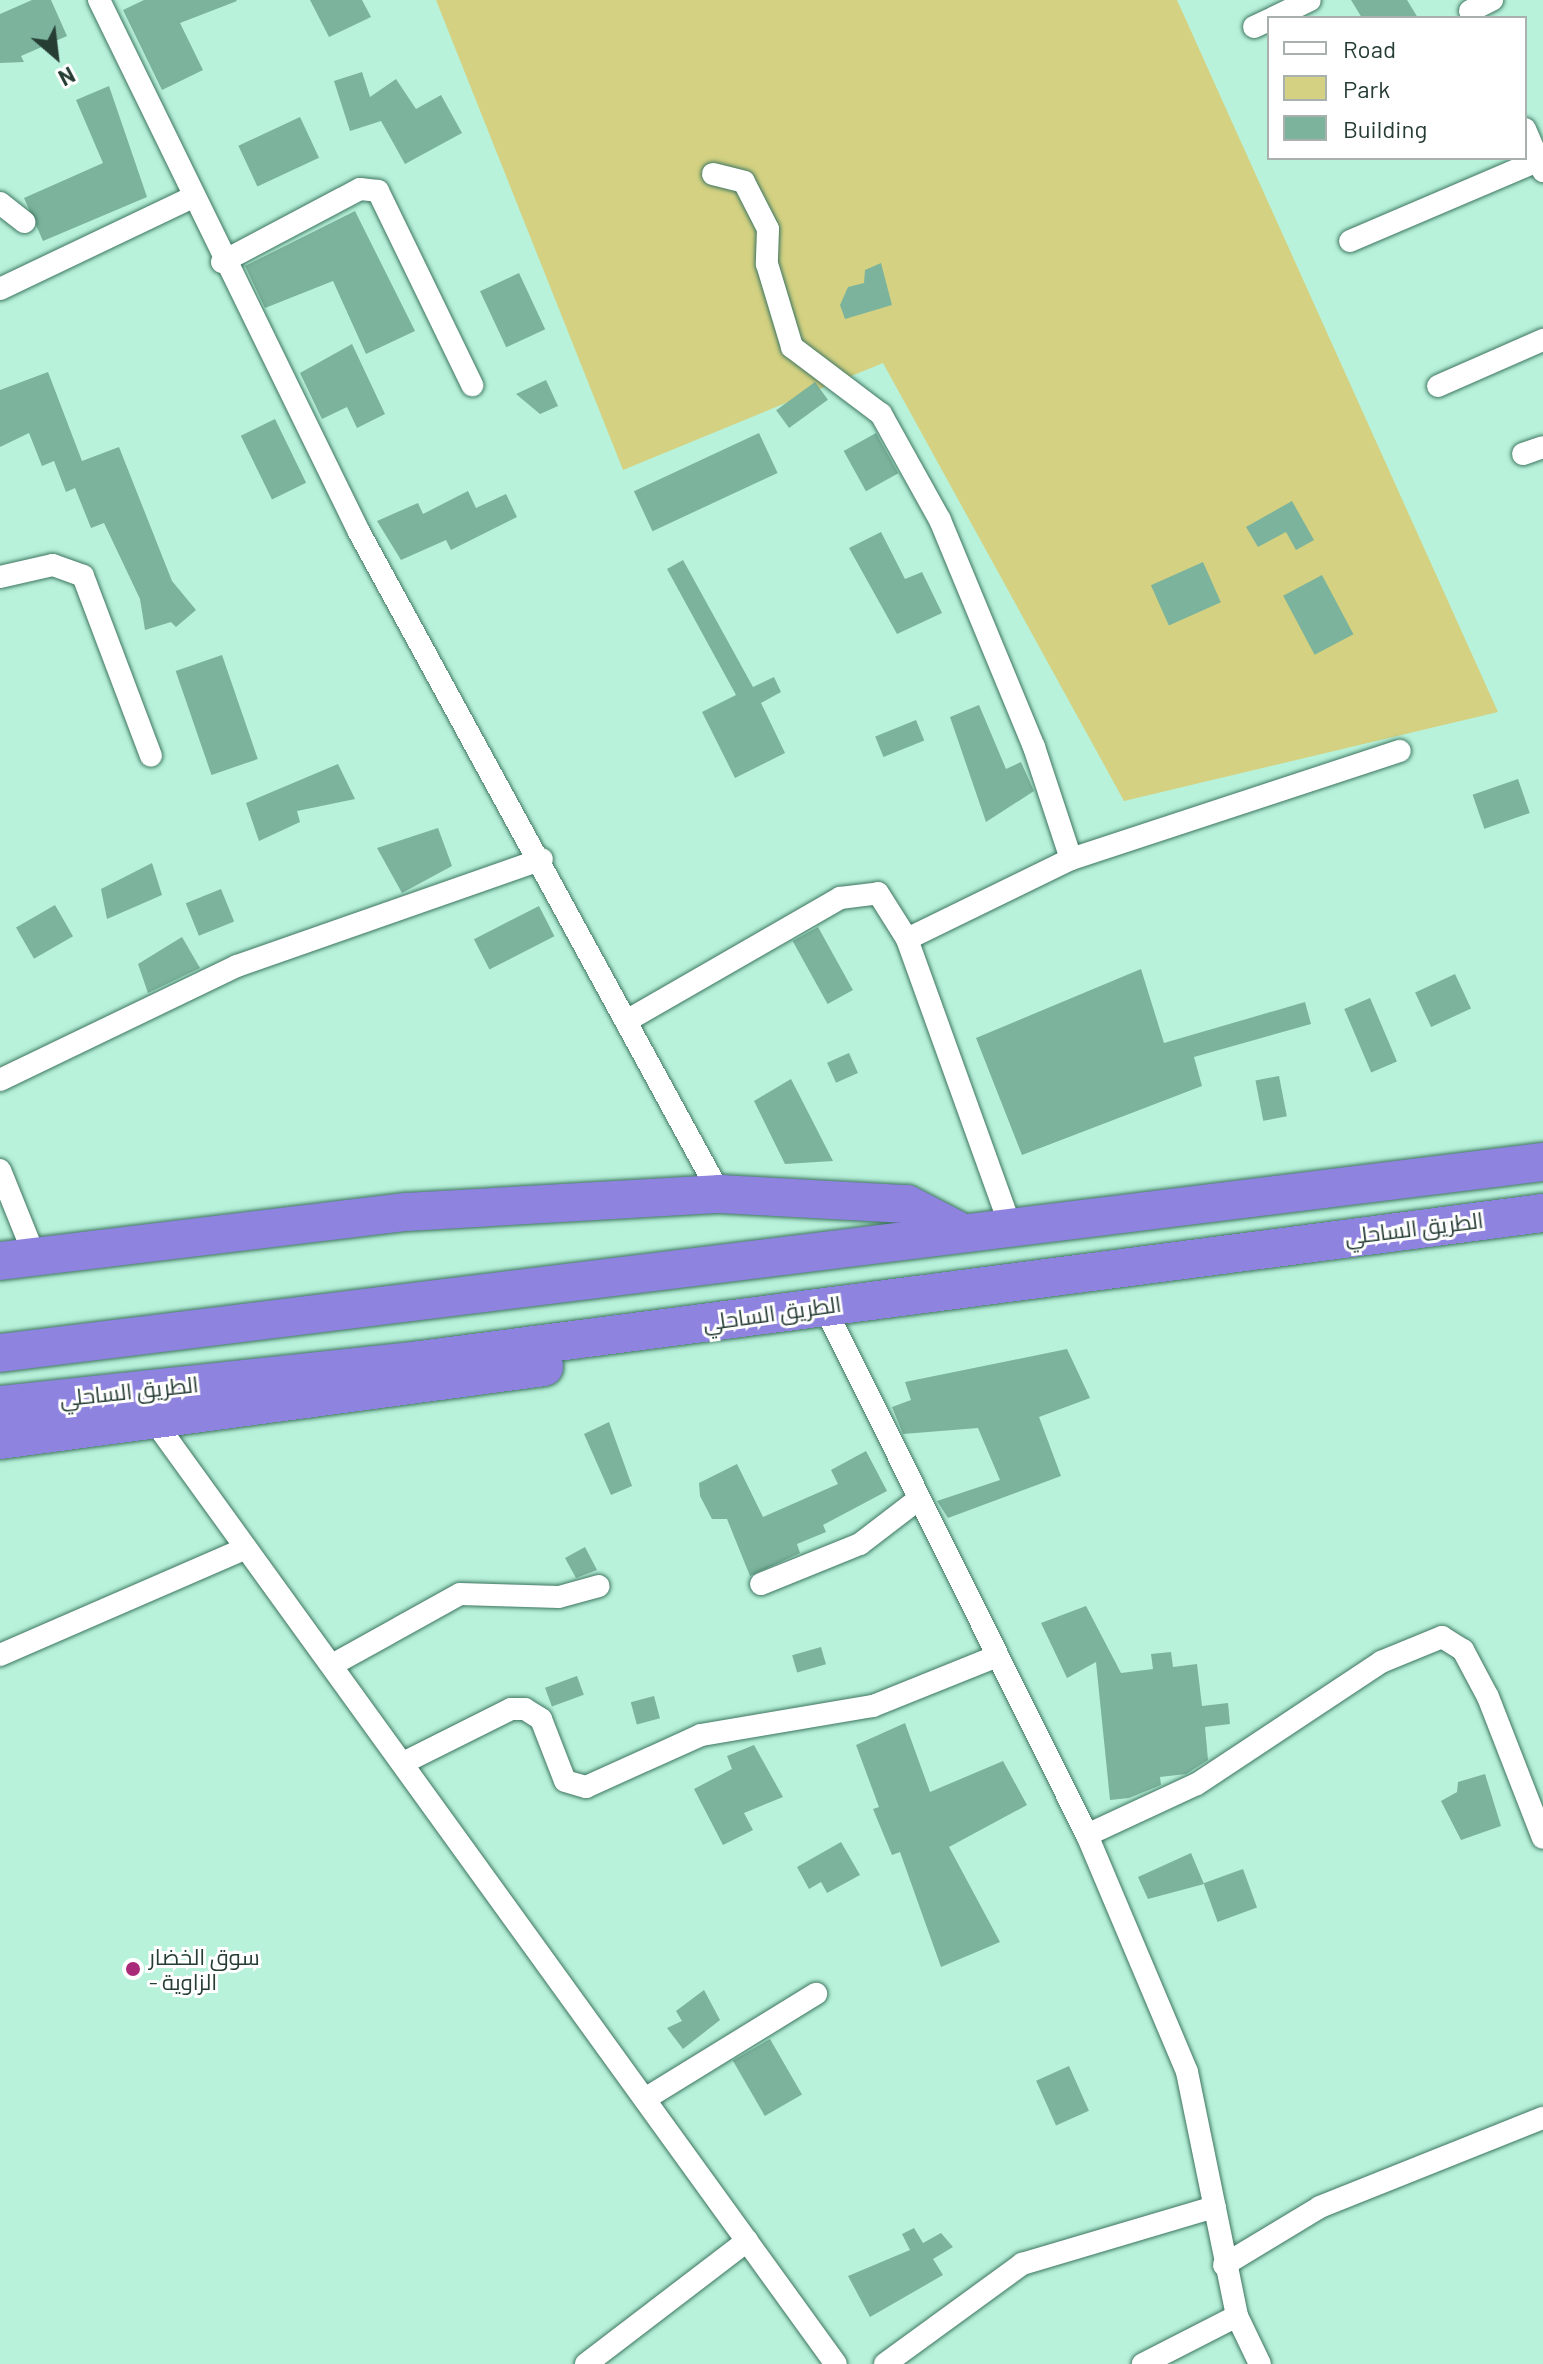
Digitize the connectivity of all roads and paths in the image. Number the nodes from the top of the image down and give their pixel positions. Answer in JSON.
{"nodes":[{"id":1,"x":1310,"y":0,"type":"edge"},
{"id":2,"x":1492,"y":0,"type":"edge"},
{"id":3,"x":102,"y":1,"type":"edge"},
{"id":4,"x":1470,"y":10,"type":"edge"},
{"id":5,"x":1277,"y":16,"type":"edge"},
{"id":6,"x":1527,"y":134,"type":"edge"},
{"id":7,"x":1541,"y":166,"type":"edge"},
{"id":8,"x":713,"y":174,"type":"dead end"},
{"id":9,"x":193,"y":197,"type":"junction"},
{"id":10,"x":0,"y":203,"type":"edge"},
{"id":11,"x":24,"y":222,"type":"dead end"},
{"id":12,"x":1350,"y":241,"type":"dead end"},
{"id":13,"x":222,"y":262,"type":"junction"},
{"id":14,"x":0,"y":289,"type":"edge"},
{"id":15,"x":1543,"y":340,"type":"edge"},
{"id":16,"x":472,"y":385,"type":"dead end"},
{"id":17,"x":1438,"y":386,"type":"dead end"},
{"id":18,"x":0,"y":577,"type":"edge"},
{"id":19,"x":1400,"y":751,"type":"dead end"},
{"id":20,"x":151,"y":756,"type":"dead end"},
{"id":21,"x":542,"y":859,"type":"junction"},
{"id":22,"x":1071,"y":859,"type":"junction"},
{"id":23,"x":907,"y":939,"type":"junction"},
{"id":24,"x":628,"y":1020,"type":"junction"},
{"id":25,"x":0,"y":1080,"type":"edge"},
{"id":26,"x":1543,"y":1162,"type":"edge"},
{"id":27,"x":0,"y":1170,"type":"edge"},
{"id":28,"x":720,"y":1194,"type":"junction"},
{"id":29,"x":1543,"y":1213,"type":"edge"},
{"id":30,"x":1009,"y":1223,"type":"junction"},
{"id":31,"x":957,"y":1230,"type":"junction"},
{"id":32,"x":18,"y":1259,"type":"edge"},
{"id":33,"x":824,"y":1306,"type":"junction"},
{"id":34,"x":665,"y":1327,"type":"junction"},
{"id":35,"x":0,"y":1353,"type":"edge"},
{"id":36,"x":0,"y":1405,"type":"edge"},
{"id":37,"x":155,"y":1422,"type":"junction"},
{"id":38,"x":0,"y":1440,"type":"edge"},
{"id":39,"x":915,"y":1502,"type":"junction"},
{"id":40,"x":244,"y":1549,"type":"junction"},
{"id":41,"x":761,"y":1584,"type":"dead end"},
{"id":42,"x":599,"y":1586,"type":"dead end"},
{"id":43,"x":0,"y":1655,"type":"edge"},
{"id":44,"x":995,"y":1657,"type":"junction"},
{"id":45,"x":332,"y":1665,"type":"junction"},
{"id":46,"x":407,"y":1761,"type":"junction"},
{"id":47,"x":1087,"y":1835,"type":"junction"},
{"id":48,"x":1543,"y":1838,"type":"edge"},
{"id":49,"x":816,"y":1994,"type":"dead end"},
{"id":50,"x":645,"y":2099,"type":"junction"},
{"id":51,"x":1543,"y":2118,"type":"edge"},
{"id":52,"x":1215,"y":2207,"type":"junction"},
{"id":53,"x":747,"y":2241,"type":"junction"},
{"id":54,"x":1224,"y":2265,"type":"junction"},
{"id":55,"x":1237,"y":2316,"type":"junction"},
{"id":56,"x":586,"y":2364,"type":"edge"},
{"id":57,"x":836,"y":2364,"type":"edge"},
{"id":58,"x":885,"y":2364,"type":"edge"},
{"id":59,"x":1143,"y":2364,"type":"edge"},
{"id":60,"x":1260,"y":2364,"type":"edge"}],
"edges":[{"from":1,"to":5,"type":"street"},
{"from":2,"to":4,"type":"street"},
{"from":3,"to":9,"type":"street"},
{"from":6,"to":7,"type":"street"},
{"from":7,"to":12,"type":"street"},
{"from":8,"to":22,"type":"street"},
{"from":9,"to":13,"type":"street"},
{"from":9,"to":14,"type":"street"},
{"from":10,"to":11,"type":"street"},
{"from":13,"to":16,"type":"street"},
{"from":13,"to":21,"type":"street"},
{"from":15,"to":17,"type":"street"},
{"from":18,"to":20,"type":"street"},
{"from":19,"to":22,"type":"street"},
{"from":21,"to":24,"type":"street"},
{"from":21,"to":25,"type":"street"},
{"from":22,"to":23,"type":"street"},
{"from":23,"to":24,"type":"street"},
{"from":23,"to":30,"type":"street"},
{"from":24,"to":28,"type":"street"},
{"from":26,"to":30,"type":"highway"},
{"from":27,"to":32,"type":"street"},
{"from":28,"to":31,"type":"highway"},
{"from":28,"to":32,"type":"highway"},
{"from":29,"to":33,"type":"highway","name":"الطريق الساحلي"},
{"from":30,"to":31,"type":"highway"},
{"from":31,"to":35,"type":"highway"},
{"from":33,"to":34,"type":"highway","name":"الطريق الساحلي"},
{"from":33,"to":39,"type":"street"},
{"from":34,"to":36,"type":"highway","name":"الطريق الساحلي"},
{"from":34,"to":37,"type":"highway"},
{"from":37,"to":38,"type":"highway"},
{"from":37,"to":40,"type":"street"},
{"from":39,"to":41,"type":"street"},
{"from":39,"to":44,"type":"street"},
{"from":40,"to":43,"type":"street"},
{"from":40,"to":45,"type":"street"},
{"from":42,"to":45,"type":"street"},
{"from":44,"to":46,"type":"street"},
{"from":44,"to":47,"type":"street"},
{"from":45,"to":46,"type":"street"},
{"from":46,"to":50,"type":"street"},
{"from":47,"to":48,"type":"street"},
{"from":47,"to":52,"type":"street"},
{"from":49,"to":50,"type":"street"},
{"from":50,"to":53,"type":"street"},
{"from":51,"to":54,"type":"street"},
{"from":52,"to":54,"type":"street"},
{"from":52,"to":58,"type":"street"},
{"from":53,"to":56,"type":"street"},
{"from":53,"to":57,"type":"street"},
{"from":54,"to":55,"type":"street"},
{"from":55,"to":59,"type":"street"},
{"from":55,"to":60,"type":"street"}]}
